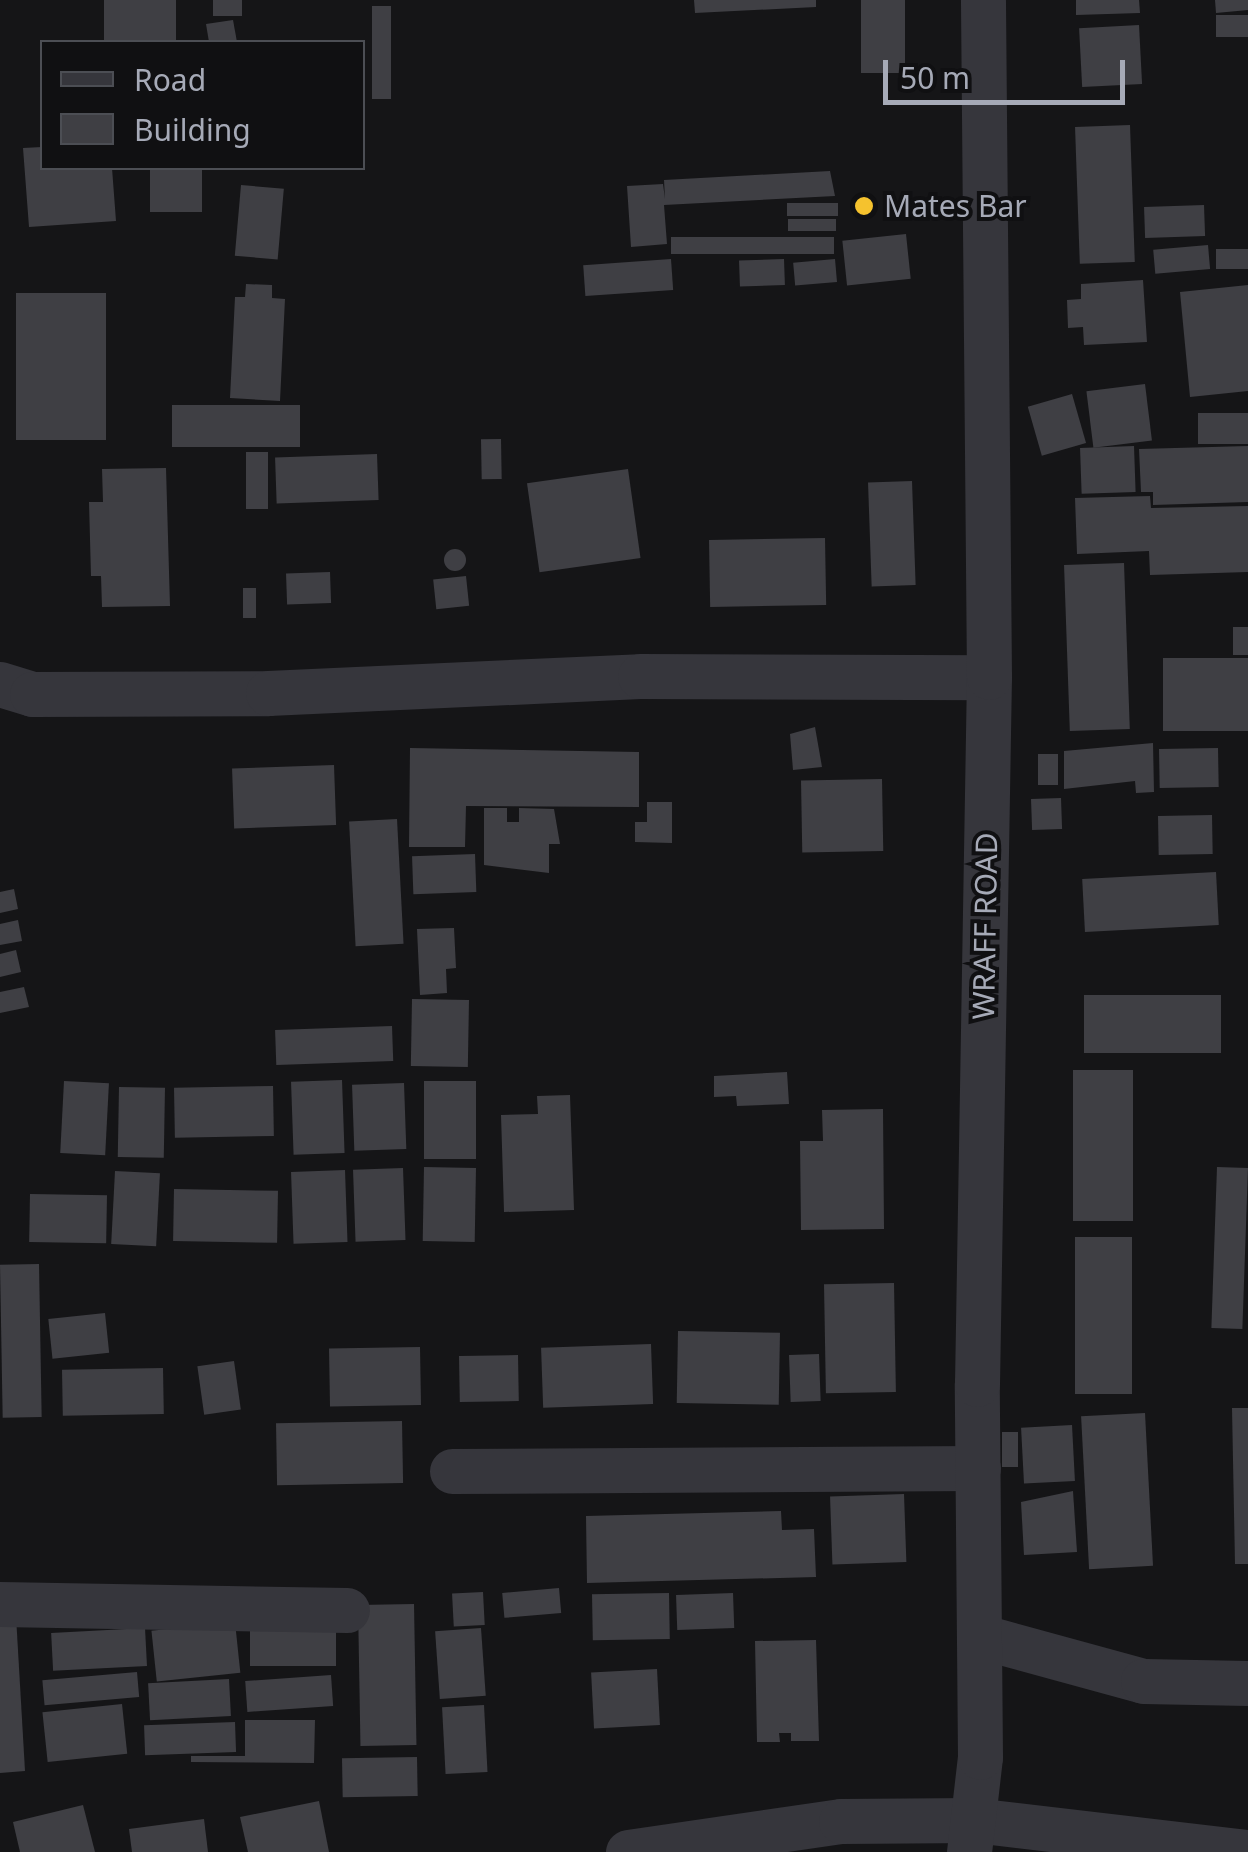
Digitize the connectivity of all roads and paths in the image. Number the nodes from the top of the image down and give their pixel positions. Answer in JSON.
{"nodes":[{"id":1,"x":983,"y":0,"type":"edge"},
{"id":2,"x":989,"y":677,"type":"junction"},
{"id":3,"x":0,"y":684,"type":"edge"},
{"id":4,"x":978,"y":1468,"type":"junction"},
{"id":5,"x":452,"y":1471,"type":"dead end"},
{"id":6,"x":0,"y":1604,"type":"edge"},
{"id":7,"x":347,"y":1610,"type":"dead end"},
{"id":8,"x":979,"y":1636,"type":"junction"},
{"id":9,"x":1248,"y":1682,"type":"edge"},
{"id":10,"x":972,"y":1836,"type":"edge"},
{"id":11,"x":628,"y":1852,"type":"edge"},
{"id":12,"x":1248,"y":1852,"type":"edge"}],
"edges":[{"from":1,"to":2,"type":"street","name":"WRAFF ROAD"},
{"from":2,"to":3,"type":"street"},
{"from":2,"to":4,"type":"street","name":"WRAFF ROAD"},
{"from":4,"to":5,"type":"street"},
{"from":4,"to":8,"type":"street","name":"WRAFF ROAD"},
{"from":6,"to":7,"type":"street"},
{"from":8,"to":9,"type":"street"},
{"from":8,"to":10,"type":"street","name":"WRAFF ROAD"},
{"from":10,"to":11,"type":"street"},
{"from":10,"to":12,"type":"street"}]}
